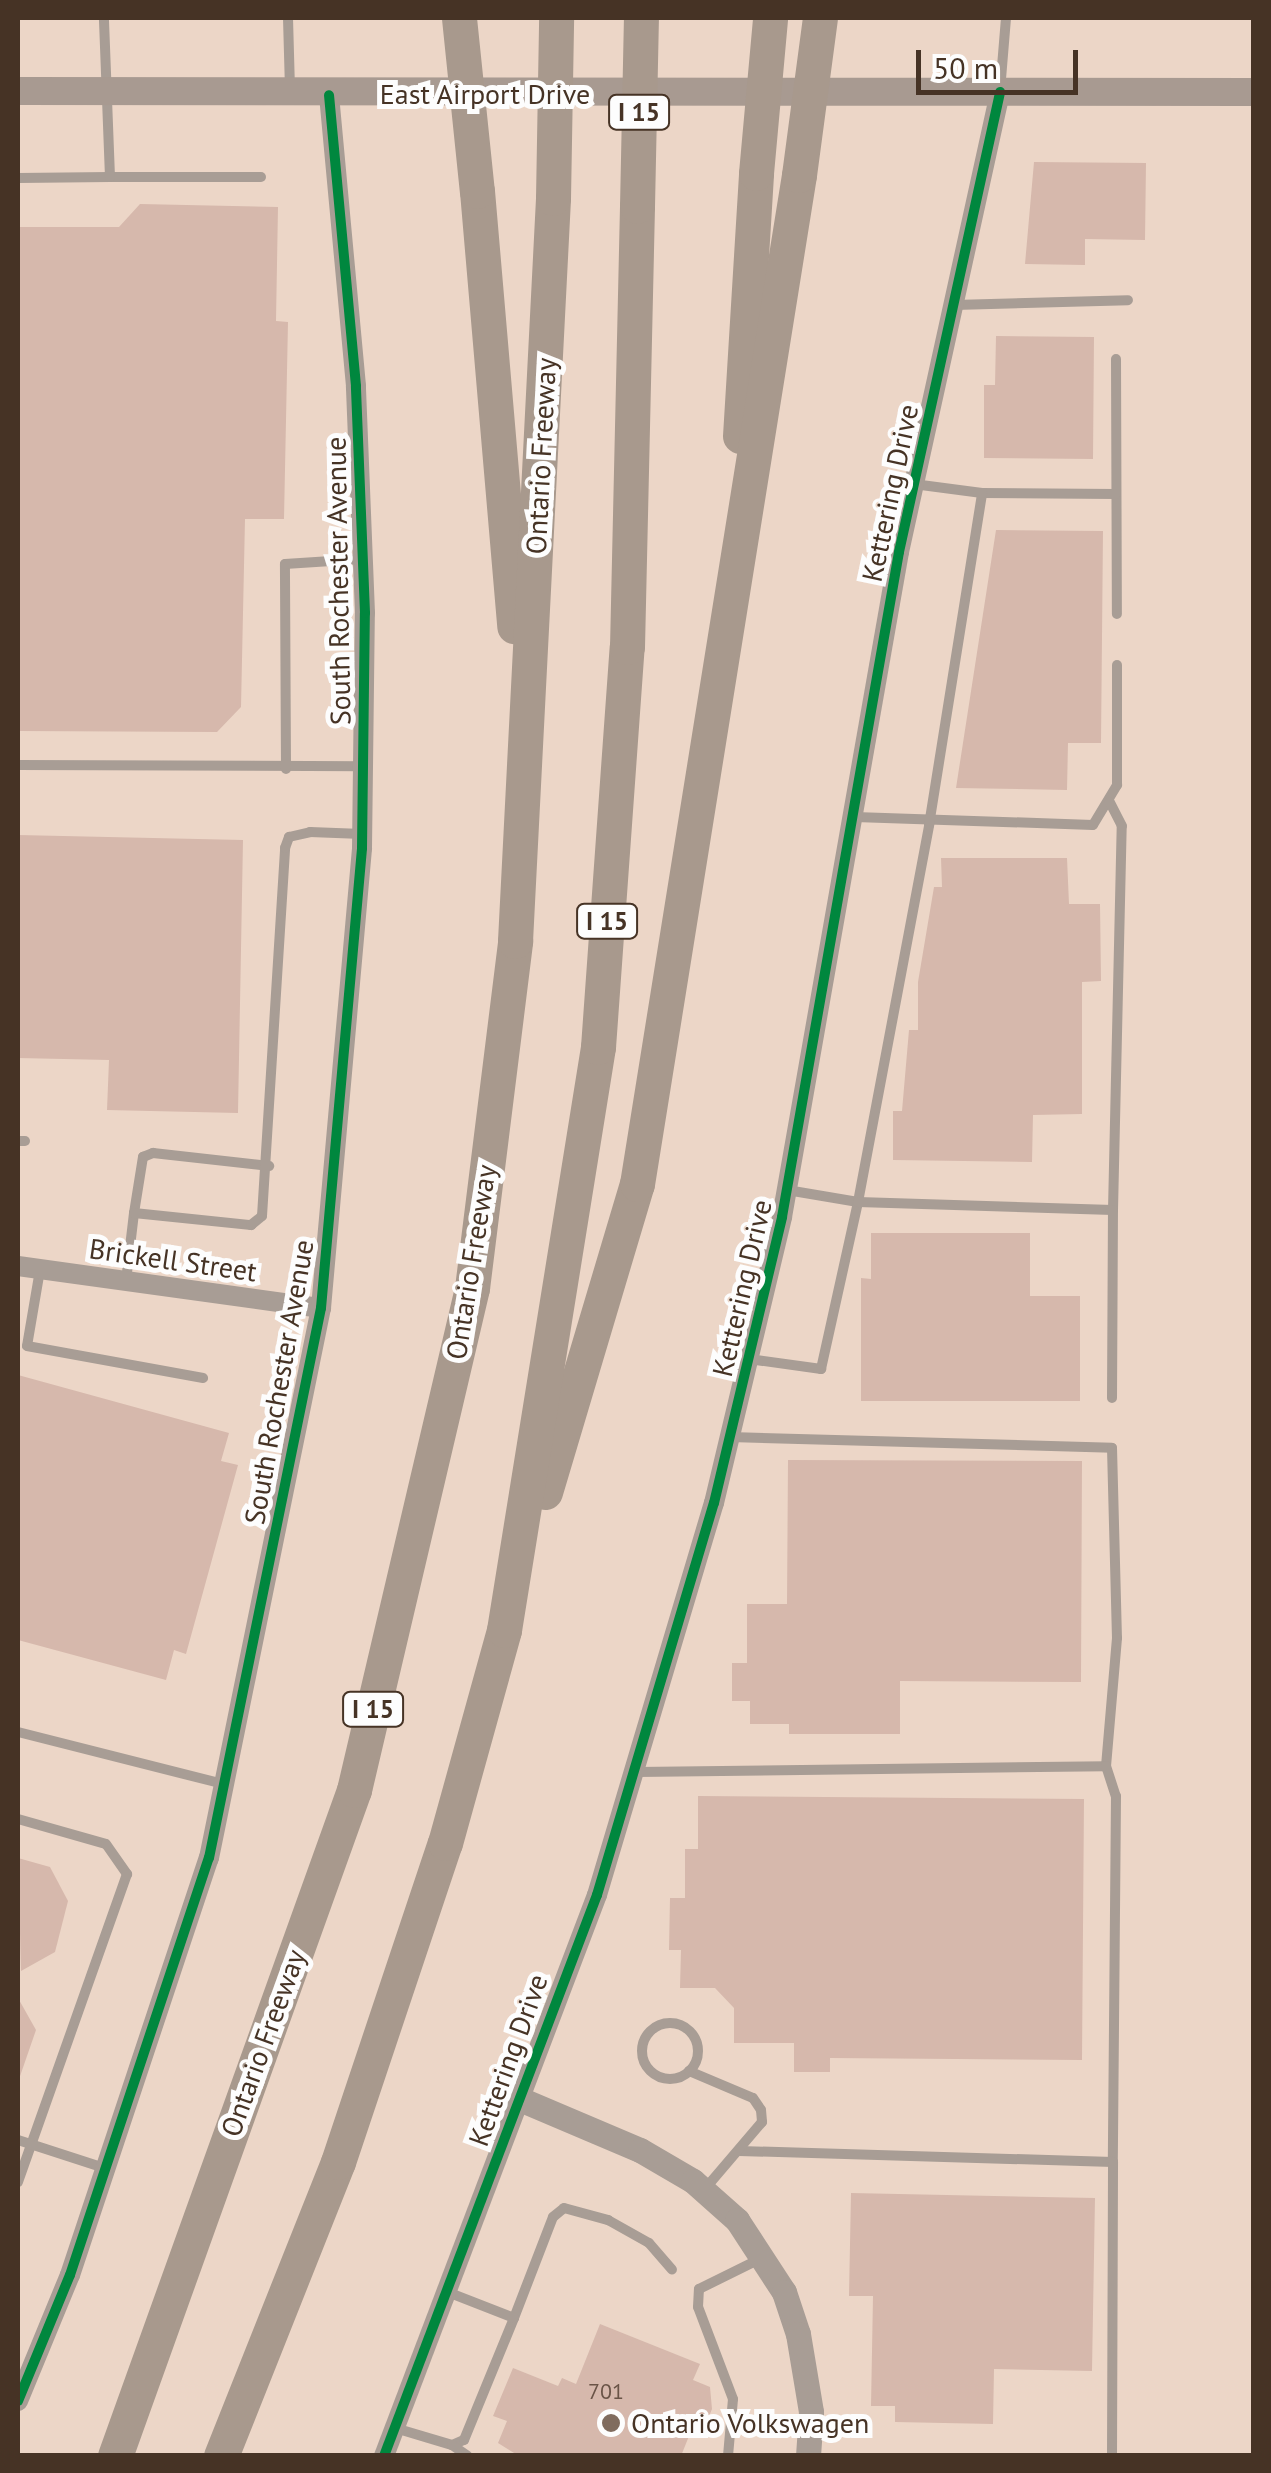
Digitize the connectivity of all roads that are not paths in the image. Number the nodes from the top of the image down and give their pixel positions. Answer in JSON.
{"nodes":[{"id":1,"x":104,"y":18,"type":"edge"},
{"id":2,"x":288,"y":18,"type":"edge"},
{"id":3,"x":458,"y":18,"type":"edge"},
{"id":4,"x":556,"y":18,"type":"edge"},
{"id":5,"x":641,"y":18,"type":"edge"},
{"id":6,"x":770,"y":18,"type":"edge"},
{"id":7,"x":820,"y":18,"type":"edge"},
{"id":8,"x":1006,"y":18,"type":"edge"},
{"id":9,"x":18,"y":92,"type":"edge"},
{"id":10,"x":108,"y":92,"type":"junction"},
{"id":11,"x":1000,"y":92,"type":"junction"},
{"id":12,"x":1254,"y":92,"type":"edge"},
{"id":13,"x":290,"y":94,"type":"junction"},
{"id":14,"x":467,"y":94,"type":"junction"},
{"id":15,"x":329,"y":95,"type":"junction"},
{"id":16,"x":110,"y":177,"type":"junction"},
{"id":17,"x":261,"y":177,"type":"dead end"},
{"id":18,"x":18,"y":178,"type":"edge"},
{"id":19,"x":1128,"y":300,"type":"dead end"},
{"id":20,"x":954,"y":305,"type":"junction"},
{"id":21,"x":1116,"y":360,"type":"dead end"},
{"id":22,"x":914,"y":484,"type":"junction"},
{"id":23,"x":982,"y":493,"type":"junction"},
{"id":24,"x":1116,"y":494,"type":"junction"},
{"id":25,"x":362,"y":559,"type":"junction"},
{"id":26,"x":730,"y":602,"type":"junction"},
{"id":27,"x":1117,"y":614,"type":"dead end"},
{"id":28,"x":1117,"y":665,"type":"dead end"},
{"id":29,"x":18,"y":766,"type":"edge"},
{"id":30,"x":363,"y":766,"type":"junction"},
{"id":31,"x":286,"y":769,"type":"junction"},
{"id":32,"x":526,"y":771,"type":"junction"},
{"id":33,"x":1110,"y":802,"type":"junction"},
{"id":34,"x":854,"y":817,"type":"junction"},
{"id":35,"x":929,"y":825,"type":"junction"},
{"id":36,"x":362,"y":834,"type":"junction"},
{"id":37,"x":269,"y":1166,"type":"junction"},
{"id":38,"x":787,"y":1190,"type":"junction"},
{"id":39,"x":858,"y":1202,"type":"junction"},
{"id":40,"x":1113,"y":1210,"type":"junction"},
{"id":41,"x":134,"y":1213,"type":"junction"},
{"id":42,"x":18,"y":1266,"type":"edge"},
{"id":43,"x":40,"y":1269,"type":"junction"},
{"id":44,"x":126,"y":1281,"type":"junction"},
{"id":45,"x":321,"y":1308,"type":"junction"},
{"id":46,"x":749,"y":1359,"type":"junction"},
{"id":47,"x":203,"y":1378,"type":"dead end"},
{"id":48,"x":1112,"y":1398,"type":"dead end"},
{"id":49,"x":730,"y":1438,"type":"junction"},
{"id":50,"x":504,"y":1630,"type":"junction"},
{"id":51,"x":18,"y":1732,"type":"edge"},
{"id":52,"x":1106,"y":1766,"type":"junction"},
{"id":53,"x":637,"y":1772,"type":"junction"},
{"id":54,"x":224,"y":1784,"type":"junction"},
{"id":55,"x":18,"y":1819,"type":"edge"},
{"id":56,"x":690,"y":2071,"type":"junction"},
{"id":57,"x":522,"y":2100,"type":"junction"},
{"id":58,"x":18,"y":2140,"type":"edge"},
{"id":59,"x":32,"y":2144,"type":"junction"},
{"id":60,"x":740,"y":2152,"type":"junction"},
{"id":61,"x":1113,"y":2162,"type":"junction"},
{"id":62,"x":104,"y":2168,"type":"junction"},
{"id":63,"x":18,"y":2182,"type":"edge"},
{"id":64,"x":704,"y":2191,"type":"junction"},
{"id":65,"x":762,"y":2258,"type":"junction"},
{"id":66,"x":672,"y":2269,"type":"dead end"},
{"id":67,"x":450,"y":2293,"type":"junction"},
{"id":68,"x":514,"y":2318,"type":"junction"},
{"id":69,"x":18,"y":2401,"type":"edge"},
{"id":70,"x":395,"y":2428,"type":"junction"},
{"id":71,"x":452,"y":2445,"type":"junction"},
{"id":72,"x":115,"y":2456,"type":"edge"},
{"id":73,"x":221,"y":2456,"type":"edge"},
{"id":74,"x":384,"y":2456,"type":"edge"},
{"id":75,"x":468,"y":2456,"type":"edge"},
{"id":76,"x":728,"y":2456,"type":"edge"},
{"id":77,"x":808,"y":2456,"type":"edge"},
{"id":78,"x":1112,"y":2456,"type":"edge"}],
"edges":[{"from":1,"to":10,"type":"lane"},
{"from":2,"to":13,"type":"lane"},
{"from":3,"to":14,"type":"highway","bridge":true},
{"from":4,"to":32,"type":"highway","name":"Ontario Freeway","number":"I 15","bridge":true},
{"from":5,"to":50,"type":"highway","number":"I 15","bridge":true},
{"from":6,"to":26,"type":"highway","bridge":true},
{"from":7,"to":26,"type":"highway","bridge":true},
{"from":8,"to":11,"type":"lane"},
{"from":9,"to":10,"type":"main road","name":"East Airport Drive"},
{"from":10,"to":13,"type":"main road","name":"East Airport Drive"},
{"from":10,"to":16,"type":"lane"},
{"from":11,"to":12,"type":"main road","name":"East Airport Drive"},
{"from":11,"to":14,"type":"main road","name":"East Airport Drive"},
{"from":11,"to":20,"type":"street","name":"Kettering Drive"},
{"from":13,"to":15,"type":"main road","name":"East Airport Drive"},
{"from":14,"to":15,"type":"main road","name":"East Airport Drive"},
{"from":14,"to":32,"type":"highway","bridge":true},
{"from":15,"to":25,"type":"street","name":"South Rochester Avenue"},
{"from":16,"to":17,"type":"lane"},
{"from":16,"to":18,"type":"lane"},
{"from":19,"to":20,"type":"lane"},
{"from":20,"to":22,"type":"street","name":"Kettering Drive"},
{"from":21,"to":24,"type":"lane"},
{"from":22,"to":23,"type":"lane"},
{"from":22,"to":34,"type":"street","name":"Kettering Drive"},
{"from":23,"to":24,"type":"lane"},
{"from":23,"to":35,"type":"lane"},
{"from":24,"to":27,"type":"lane"},
{"from":25,"to":30,"type":"street","name":"South Rochester Avenue"},
{"from":25,"to":31,"type":"lane"},
{"from":26,"to":50,"type":"highway"},
{"from":28,"to":33,"type":"lane"},
{"from":29,"to":31,"type":"lane"},
{"from":30,"to":31,"type":"lane"},
{"from":30,"to":36,"type":"street","name":"South Rochester Avenue"},
{"from":32,"to":72,"type":"highway","name":"Ontario Freeway","number":"I 15"},
{"from":33,"to":35,"type":"lane"},
{"from":33,"to":40,"type":"lane"},
{"from":34,"to":35,"type":"lane"},
{"from":34,"to":38,"type":"street","name":"Kettering Drive"},
{"from":35,"to":39,"type":"lane"},
{"from":36,"to":37,"type":"lane"},
{"from":36,"to":45,"type":"street","name":"South Rochester Avenue"},
{"from":37,"to":41,"type":"lane"},
{"from":37,"to":41,"type":"lane"},
{"from":38,"to":39,"type":"lane"},
{"from":38,"to":46,"type":"street","name":"Kettering Drive"},
{"from":39,"to":40,"type":"lane"},
{"from":39,"to":46,"type":"lane"},
{"from":40,"to":48,"type":"lane"},
{"from":41,"to":44,"type":"lane"},
{"from":42,"to":43,"type":"street","name":"Brickell Street"},
{"from":43,"to":44,"type":"street","name":"Brickell Street"},
{"from":43,"to":47,"type":"lane"},
{"from":44,"to":45,"type":"street","name":"Brickell Street"},
{"from":45,"to":54,"type":"street","name":"South Rochester Avenue"},
{"from":46,"to":49,"type":"street","name":"Kettering Drive"},
{"from":49,"to":52,"type":"lane"},
{"from":49,"to":53,"type":"street","name":"Kettering Drive"},
{"from":50,"to":73,"type":"highway","number":"I 15"},
{"from":51,"to":54,"type":"lane"},
{"from":52,"to":53,"type":"lane"},
{"from":52,"to":61,"type":"lane"},
{"from":53,"to":57,"type":"street","name":"Kettering Drive"},
{"from":54,"to":62,"type":"street","name":"South Rochester Avenue"},
{"from":55,"to":59,"type":"lane"},
{"from":56,"to":56,"type":"lane"},
{"from":56,"to":60,"type":"lane"},
{"from":57,"to":64,"type":"street"},
{"from":57,"to":67,"type":"street","name":"Kettering Drive"},
{"from":58,"to":59,"type":"lane"},
{"from":59,"to":62,"type":"lane"},
{"from":59,"to":63,"type":"lane"},
{"from":60,"to":61,"type":"lane"},
{"from":60,"to":64,"type":"lane"},
{"from":61,"to":78,"type":"lane"},
{"from":62,"to":69,"type":"street","name":"South Rochester Avenue"},
{"from":64,"to":65,"type":"street"},
{"from":65,"to":76,"type":"lane"},
{"from":65,"to":77,"type":"street"},
{"from":66,"to":68,"type":"lane"},
{"from":67,"to":68,"type":"lane"},
{"from":67,"to":70,"type":"street","name":"Kettering Drive"},
{"from":68,"to":71,"type":"lane"},
{"from":70,"to":71,"type":"lane"},
{"from":70,"to":74,"type":"street","name":"Kettering Drive"},
{"from":71,"to":75,"type":"lane"}]}
